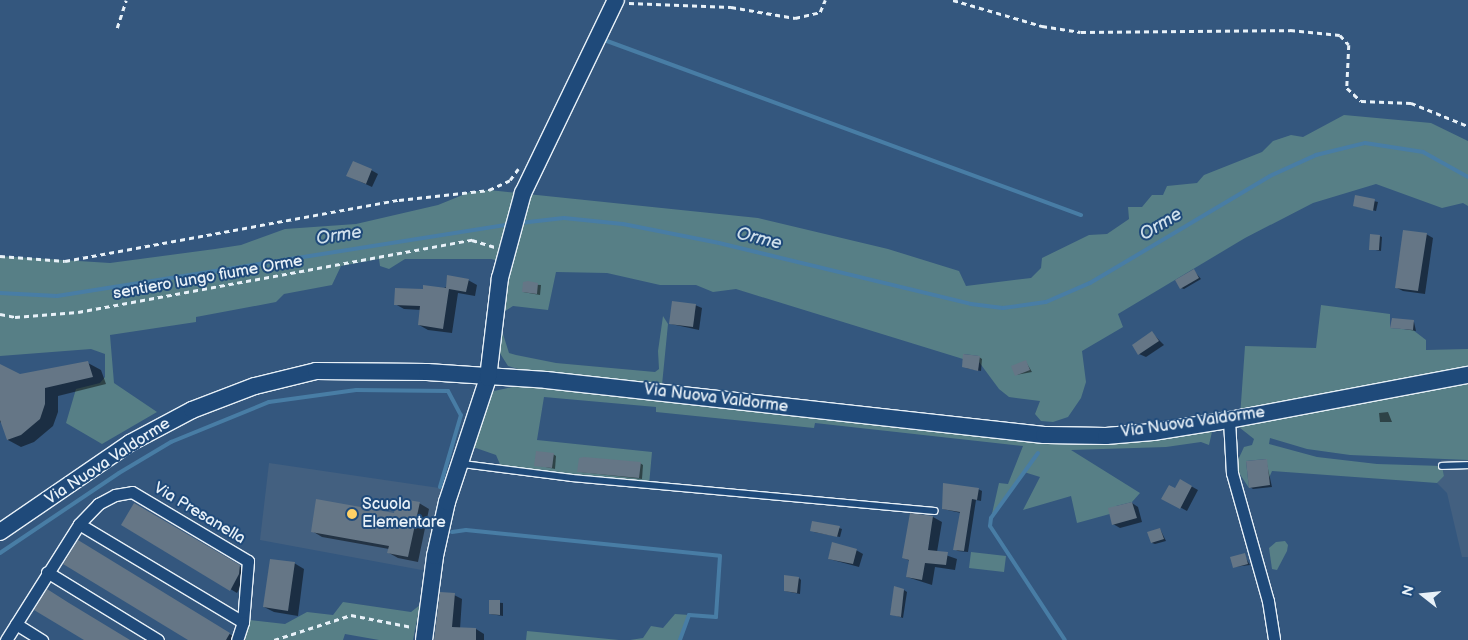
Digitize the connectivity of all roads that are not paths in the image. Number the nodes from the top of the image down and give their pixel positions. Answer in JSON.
{"nodes":[{"id":1,"x":615,"y":1,"type":"edge"},
{"id":2,"x":1468,"y":375,"type":"edge"},
{"id":3,"x":488,"y":378,"type":"junction"},
{"id":4,"x":1230,"y":420,"type":"junction"},
{"id":5,"x":460,"y":464,"type":"junction"},
{"id":6,"x":1442,"y":466,"type":"dead end"},
{"id":7,"x":1468,"y":466,"type":"edge"},
{"id":8,"x":935,"y":511,"type":"dead end"},
{"id":9,"x":79,"y":524,"type":"junction"},
{"id":10,"x":0,"y":532,"type":"edge"},
{"id":11,"x":47,"y":572,"type":"junction"},
{"id":12,"x":243,"y":622,"type":"junction"},
{"id":13,"x":16,"y":624,"type":"junction"},
{"id":14,"x":425,"y":635,"type":"edge"},
{"id":15,"x":6,"y":640,"type":"edge"},
{"id":16,"x":42,"y":640,"type":"edge"},
{"id":17,"x":158,"y":640,"type":"edge"},
{"id":18,"x":237,"y":640,"type":"edge"},
{"id":19,"x":1274,"y":640,"type":"edge"}],
"edges":[{"from":1,"to":3,"type":"main road"},
{"from":2,"to":4,"type":"main road","name":"Via Nuova Valdorme"},
{"from":3,"to":4,"type":"main road","name":"Via Nuova Valdorme"},
{"from":3,"to":5,"type":"main road"},
{"from":3,"to":10,"type":"main road","name":"Via Nuova Valdorme"},
{"from":4,"to":19,"type":"street"},
{"from":5,"to":8,"type":"lane"},
{"from":5,"to":14,"type":"main road"},
{"from":6,"to":7,"type":"lane"},
{"from":9,"to":11,"type":"street"},
{"from":9,"to":12,"type":"street"},
{"from":9,"to":12,"type":"street","name":"Via Presanella"},
{"from":11,"to":13,"type":"street"},
{"from":11,"to":17,"type":"street"},
{"from":12,"to":18,"type":"street","name":"Via Presanella"},
{"from":13,"to":15,"type":"street"},
{"from":13,"to":16,"type":"street"}]}
